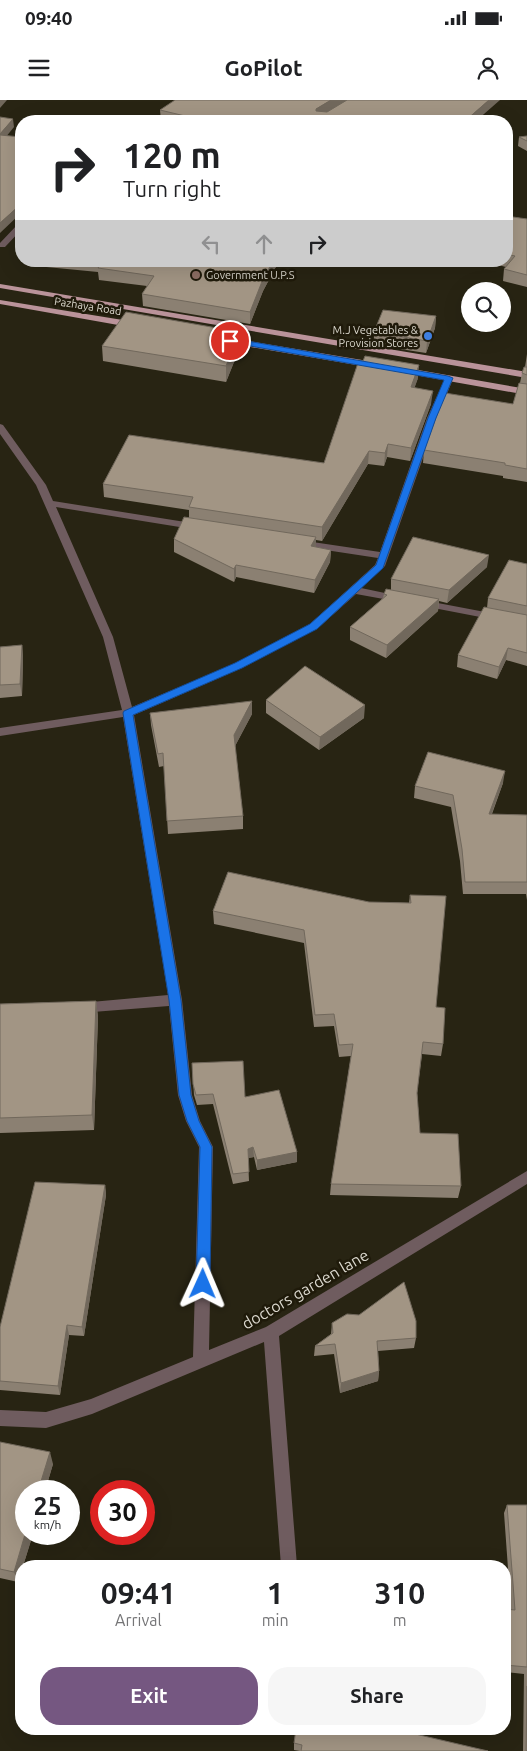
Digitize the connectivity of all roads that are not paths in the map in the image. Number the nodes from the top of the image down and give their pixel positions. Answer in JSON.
{"nodes":[{"id":1,"x":15,"y":232,"type":"edge"},
{"id":2,"x":1,"y":247,"type":"edge"},
{"id":3,"x":0,"y":286,"type":"edge"},
{"id":4,"x":0,"y":302,"type":"edge"},
{"id":5,"x":144,"y":326,"type":"edge"},
{"id":6,"x":211,"y":337,"type":"edge"},
{"id":7,"x":382,"y":367,"type":"edge"},
{"id":8,"x":392,"y":368,"type":"edge"},
{"id":9,"x":527,"y":375,"type":"edge"},
{"id":10,"x":448,"y":378,"type":"junction"},
{"id":11,"x":527,"y":392,"type":"edge"},
{"id":12,"x":0,"y":426,"type":"edge"},
{"id":13,"x":49,"y":503,"type":"junction"},
{"id":14,"x":206,"y":528,"type":"edge"},
{"id":15,"x":285,"y":540,"type":"edge"},
{"id":16,"x":383,"y":556,"type":"junction"},
{"id":17,"x":353,"y":590,"type":"junction"},
{"id":18,"x":527,"y":624,"type":"edge"},
{"id":19,"x":128,"y":713,"type":"junction"},
{"id":20,"x":0,"y":732,"type":"edge"},
{"id":21,"x":175,"y":1000,"type":"junction"},
{"id":22,"x":68,"y":1009,"type":"edge"},
{"id":23,"x":527,"y":1177,"type":"edge"},
{"id":24,"x":271,"y":1332,"type":"junction"},
{"id":25,"x":201,"y":1362,"type":"junction"},
{"id":26,"x":0,"y":1418,"type":"edge"},
{"id":27,"x":289,"y":1560,"type":"edge"}],
"edges":[{"from":1,"to":2,"type":"street"},
{"from":3,"to":9,"type":"main road"},
{"from":4,"to":5,"type":"main road","name":"Pazhaya Road"},
{"from":6,"to":7,"type":"main road"},
{"from":8,"to":10,"type":"main road"},
{"from":10,"to":11,"type":"main road"},
{"from":10,"to":16,"type":"street"},
{"from":12,"to":13,"type":"street"},
{"from":13,"to":14,"type":"street"},
{"from":13,"to":19,"type":"street"},
{"from":15,"to":16,"type":"street"},
{"from":16,"to":17,"type":"street"},
{"from":17,"to":18,"type":"street"},
{"from":17,"to":19,"type":"street"},
{"from":19,"to":20,"type":"street"},
{"from":19,"to":21,"type":"street"},
{"from":21,"to":22,"type":"street"},
{"from":21,"to":25,"type":"street"},
{"from":23,"to":24,"type":"street","name":"doctors garden lane"},
{"from":24,"to":25,"type":"street","name":"doctors garden lane"},
{"from":24,"to":27,"type":"street"},
{"from":25,"to":26,"type":"street","name":"doctors garden lane"}]}
